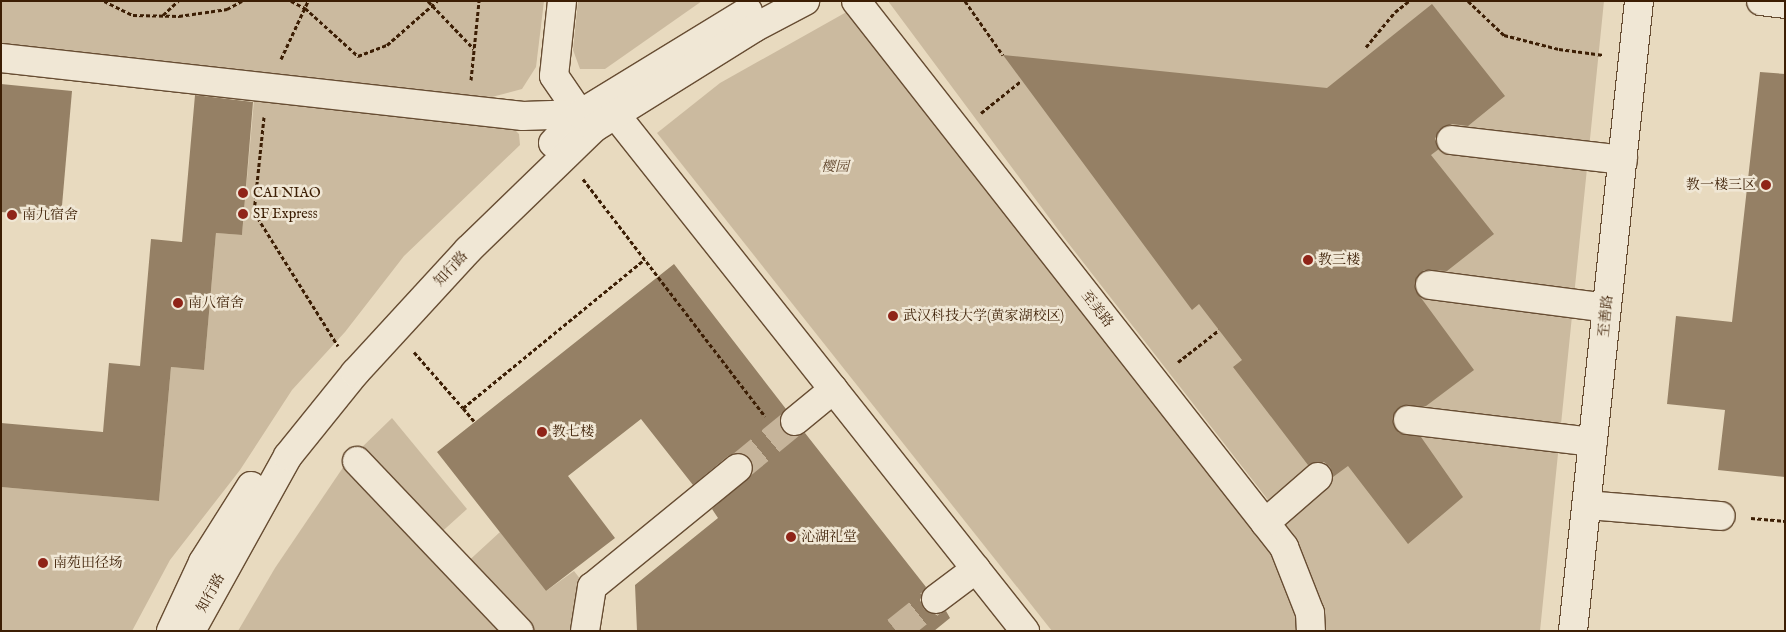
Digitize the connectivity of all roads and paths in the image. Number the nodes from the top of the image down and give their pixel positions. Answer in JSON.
{"nodes":[{"id":1,"x":104,"y":1,"type":"edge"},
{"id":2,"x":178,"y":1,"type":"edge"},
{"id":3,"x":242,"y":1,"type":"edge"},
{"id":4,"x":291,"y":1,"type":"edge"},
{"id":5,"x":308,"y":1,"type":"edge"},
{"id":6,"x":428,"y":1,"type":"edge"},
{"id":7,"x":437,"y":1,"type":"edge"},
{"id":8,"x":479,"y":1,"type":"edge"},
{"id":9,"x":562,"y":1,"type":"edge"},
{"id":10,"x":764,"y":1,"type":"edge"},
{"id":11,"x":805,"y":1,"type":"edge"},
{"id":12,"x":856,"y":1,"type":"edge"},
{"id":13,"x":965,"y":1,"type":"edge"},
{"id":14,"x":1410,"y":1,"type":"edge"},
{"id":15,"x":1468,"y":1,"type":"edge"},
{"id":16,"x":1639,"y":1,"type":"edge"},
{"id":17,"x":1761,"y":1,"type":"edge"},
{"id":18,"x":1785,"y":4,"type":"edge"},
{"id":19,"x":432,"y":6,"type":"junction"},
{"id":20,"x":306,"y":8,"type":"junction"},
{"id":21,"x":163,"y":15,"type":"junction"},
{"id":22,"x":1366,"y":47,"type":"dead end"},
{"id":23,"x":474,"y":50,"type":"junction"},
{"id":24,"x":1002,"y":55,"type":"dead end"},
{"id":25,"x":1,"y":58,"type":"edge"},
{"id":26,"x":1633,"y":59,"type":"junction"},
{"id":27,"x":1021,"y":80,"type":"dead end"},
{"id":28,"x":267,"y":88,"type":"junction"},
{"id":29,"x":468,"y":110,"type":"junction"},
{"id":30,"x":580,"y":114,"type":"junction"},
{"id":31,"x":616,"y":114,"type":"junction"},
{"id":32,"x":958,"y":132,"type":"junction"},
{"id":33,"x":1451,"y":140,"type":"dead end"},
{"id":34,"x":565,"y":155,"type":"junction"},
{"id":35,"x":1623,"y":160,"type":"junction"},
{"id":36,"x":645,"y":258,"type":"junction"},
{"id":37,"x":1430,"y":285,"type":"dead end"},
{"id":38,"x":1607,"y":308,"type":"junction"},
{"id":39,"x":1219,"y":330,"type":"dead end"},
{"id":40,"x":418,"y":357,"type":"dead end"},
{"id":41,"x":347,"y":362,"type":"junction"},
{"id":42,"x":1155,"y":382,"type":"junction"},
{"id":43,"x":834,"y":389,"type":"junction"},
{"id":44,"x":463,"y":408,"type":"junction"},
{"id":45,"x":1408,"y":420,"type":"dead end"},
{"id":46,"x":474,"y":421,"type":"dead end"},
{"id":47,"x":783,"y":423,"type":"joint"},
{"id":48,"x":1593,"y":442,"type":"junction"},
{"id":49,"x":357,"y":461,"type":"dead end"},
{"id":50,"x":738,"y":468,"type":"tunnel mouth"},
{"id":51,"x":1318,"y":477,"type":"dead end"},
{"id":52,"x":1587,"y":505,"type":"junction"},
{"id":53,"x":1721,"y":516,"type":"dead end"},
{"id":54,"x":1265,"y":523,"type":"junction"},
{"id":55,"x":976,"y":569,"type":"junction"},
{"id":56,"x":936,"y":599,"type":"tunnel mouth"},
{"id":57,"x":171,"y":631,"type":"edge"},
{"id":58,"x":191,"y":631,"type":"edge"},
{"id":59,"x":519,"y":631,"type":"edge"},
{"id":60,"x":585,"y":631,"type":"edge"},
{"id":61,"x":1025,"y":631,"type":"edge"},
{"id":62,"x":1311,"y":631,"type":"edge"},
{"id":63,"x":1573,"y":631,"type":"edge"}],
"edges":[{"from":1,"to":21,"type":"path"},
{"from":2,"to":21,"type":"path"},
{"from":3,"to":21,"type":"path"},
{"from":4,"to":20,"type":"path"},
{"from":5,"to":20,"type":"path"},
{"from":6,"to":19,"type":"path"},
{"from":7,"to":19,"type":"path"},
{"from":8,"to":23,"type":"path"},
{"from":9,"to":30,"type":"lane"},
{"from":10,"to":30,"type":"lane","name":"知行路"},
{"from":11,"to":31,"type":"lane","name":"知行路"},
{"from":12,"to":32,"type":"lane","name":"至美路"},
{"from":13,"to":24,"type":"path"},
{"from":14,"to":22,"type":"path"},
{"from":15,"to":26,"type":"path"},
{"from":16,"to":26,"type":"lane","name":"至善路"},
{"from":17,"to":18,"type":"lane"},
{"from":19,"to":20,"type":"path"},
{"from":19,"to":23,"type":"path"},
{"from":20,"to":28,"type":"path"},
{"from":23,"to":29,"type":"path"},
{"from":25,"to":28,"type":"lane"},
{"from":26,"to":35,"type":"lane","name":"至善路"},
{"from":27,"to":32,"type":"path"},
{"from":28,"to":29,"type":"lane"},
{"from":28,"to":41,"type":"path"},
{"from":29,"to":30,"type":"lane"},
{"from":30,"to":31,"type":"lane"},
{"from":30,"to":41,"type":"lane","name":"知行路"},
{"from":31,"to":34,"type":"lane","name":"知行路"},
{"from":31,"to":43,"type":"lane"},
{"from":32,"to":42,"type":"lane","name":"至美路"},
{"from":33,"to":35,"type":"lane"},
{"from":34,"to":36,"type":"path"},
{"from":34,"to":58,"type":"lane","name":"知行路"},
{"from":35,"to":38,"type":"lane","name":"至善路"},
{"from":36,"to":44,"type":"path"},
{"from":36,"to":47,"type":"path"},
{"from":37,"to":38,"type":"lane"},
{"from":38,"to":48,"type":"lane","name":"至善路"},
{"from":39,"to":42,"type":"path"},
{"from":40,"to":44,"type":"path"},
{"from":41,"to":57,"type":"lane","name":"知行路"},
{"from":42,"to":54,"type":"lane","name":"至美路"},
{"from":43,"to":47,"type":"lane"},
{"from":43,"to":55,"type":"lane"},
{"from":44,"to":46,"type":"path"},
{"from":45,"to":48,"type":"lane"},
{"from":48,"to":52,"type":"lane","name":"至善路"},
{"from":49,"to":59,"type":"lane"},
{"from":50,"to":60,"type":"lane"},
{"from":51,"to":54,"type":"lane"},
{"from":52,"to":53,"type":"lane"},
{"from":52,"to":63,"type":"lane","name":"至善路"},
{"from":54,"to":62,"type":"lane","name":"至美路"},
{"from":55,"to":56,"type":"lane"},
{"from":55,"to":61,"type":"lane"}]}
